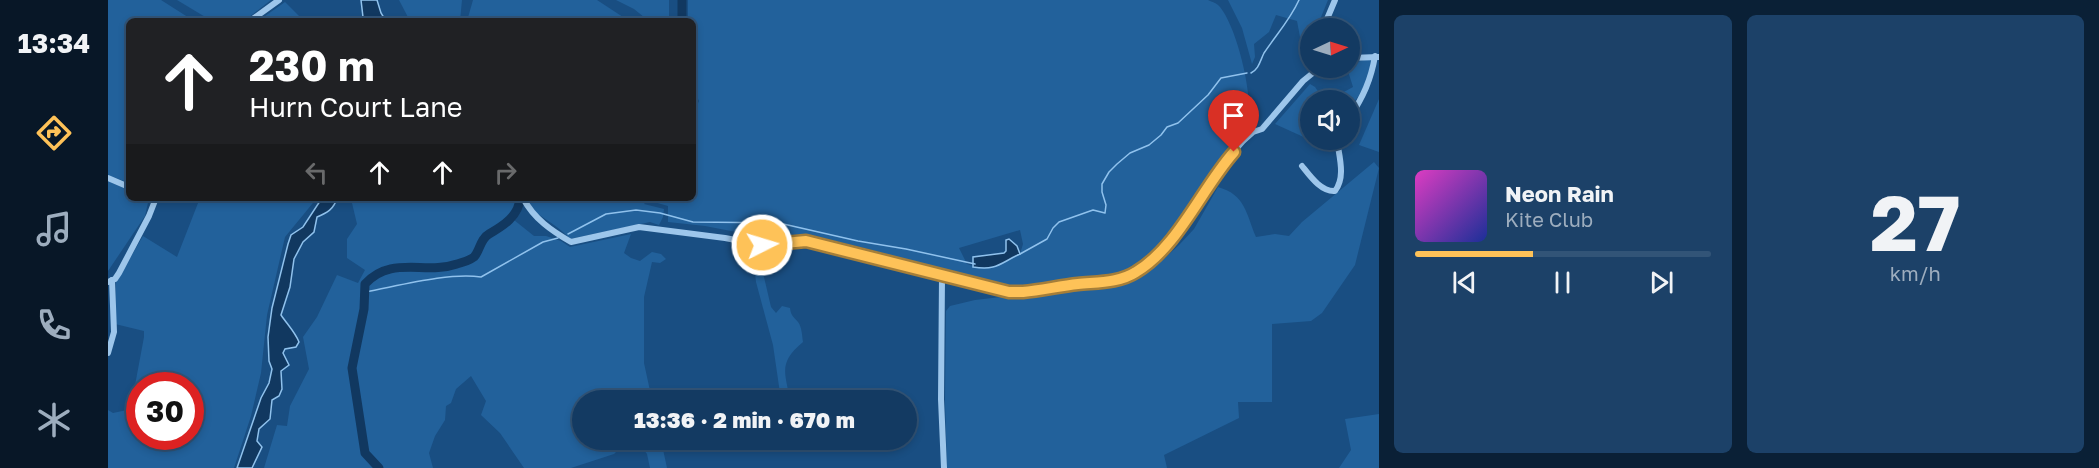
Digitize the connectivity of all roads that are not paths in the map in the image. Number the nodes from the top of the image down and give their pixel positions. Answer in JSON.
{"nodes":[{"id":1,"x":279,"y":0,"type":"edge"},
{"id":2,"x":1335,"y":0,"type":"edge"},
{"id":3,"x":254,"y":18,"type":"edge"},
{"id":4,"x":1326,"y":18,"type":"edge"},
{"id":5,"x":1377,"y":56,"type":"edge"},
{"id":6,"x":1360,"y":57,"type":"edge"},
{"id":7,"x":1306,"y":78,"type":"edge"},
{"id":8,"x":1360,"y":102,"type":"edge"},
{"id":9,"x":1339,"y":150,"type":"edge"},
{"id":10,"x":1302,"y":166,"type":"dead end"},
{"id":11,"x":108,"y":178,"type":"edge"},
{"id":12,"x":126,"y":186,"type":"edge"},
{"id":13,"x":155,"y":201,"type":"edge"},
{"id":14,"x":525,"y":201,"type":"edge"},
{"id":15,"x":942,"y":277,"type":"junction"},
{"id":16,"x":110,"y":281,"type":"edge"},
{"id":17,"x":108,"y":353,"type":"edge"},
{"id":18,"x":944,"y":468,"type":"edge"}],
"edges":[{"from":1,"to":3,"type":"street"},
{"from":2,"to":4,"type":"street"},
{"from":5,"to":6,"type":"street"},
{"from":5,"to":8,"type":"street"},
{"from":7,"to":15,"type":"street"},
{"from":9,"to":10,"type":"street"},
{"from":11,"to":12,"type":"street"},
{"from":13,"to":16,"type":"street"},
{"from":14,"to":15,"type":"street"},
{"from":15,"to":18,"type":"street"},
{"from":16,"to":17,"type":"street"}]}
